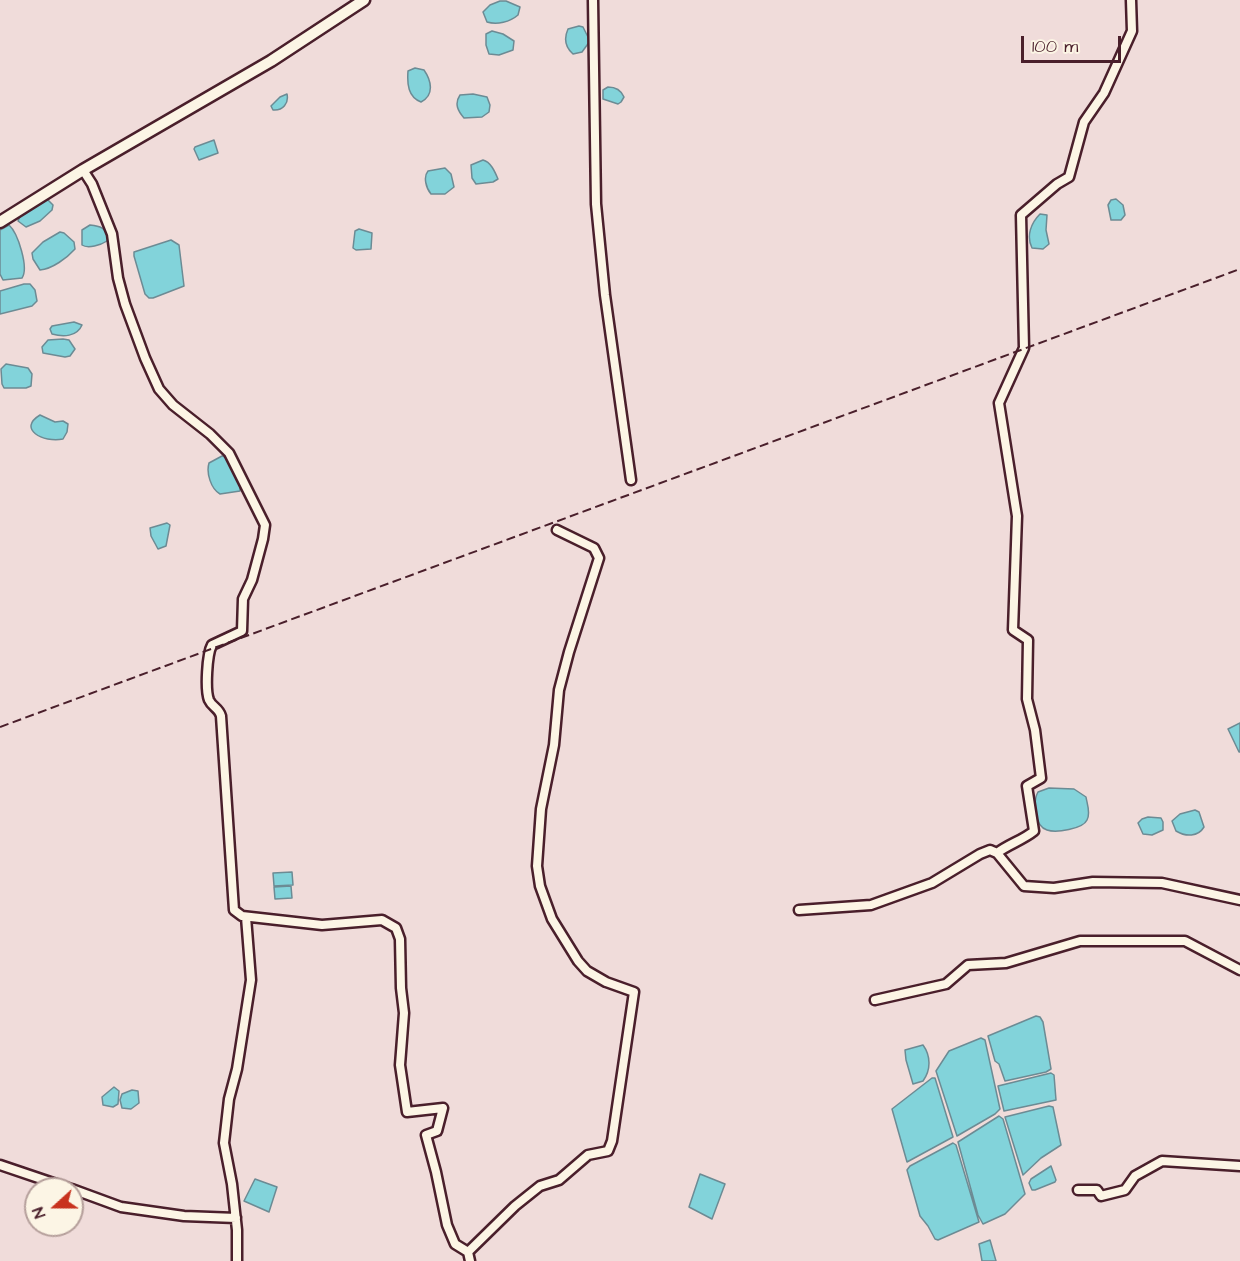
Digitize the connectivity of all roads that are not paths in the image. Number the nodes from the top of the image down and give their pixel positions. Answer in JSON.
{"nodes":[{"id":1,"x":364,"y":0,"type":"edge"},
{"id":2,"x":593,"y":0,"type":"edge"},
{"id":3,"x":1131,"y":0,"type":"edge"},
{"id":4,"x":82,"y":170,"type":"junction"},
{"id":5,"x":0,"y":222,"type":"edge"},
{"id":6,"x":631,"y":480,"type":"dead end"},
{"id":7,"x":557,"y":530,"type":"dead end"},
{"id":8,"x":997,"y":853,"type":"junction"},
{"id":9,"x":1240,"y":900,"type":"edge"},
{"id":10,"x":799,"y":910,"type":"dead end"},
{"id":11,"x":246,"y":917,"type":"junction"},
{"id":12,"x":1240,"y":970,"type":"edge"},
{"id":13,"x":874,"y":1000,"type":"dead end"},
{"id":14,"x":0,"y":1165,"type":"edge"},
{"id":15,"x":1240,"y":1166,"type":"edge"},
{"id":16,"x":36,"y":1177,"type":"edge"},
{"id":17,"x":1078,"y":1190,"type":"dead end"},
{"id":18,"x":84,"y":1193,"type":"edge"},
{"id":19,"x":236,"y":1218,"type":"junction"},
{"id":20,"x":469,"y":1256,"type":"edge"},
{"id":21,"x":237,"y":1261,"type":"edge"}],
"edges":[{"from":1,"to":4,"type":"main road"},
{"from":2,"to":6,"type":"street"},
{"from":3,"to":8,"type":"street"},
{"from":4,"to":5,"type":"main road"},
{"from":4,"to":11,"type":"street"},
{"from":7,"to":20,"type":"street"},
{"from":8,"to":9,"type":"street"},
{"from":8,"to":10,"type":"street"},
{"from":11,"to":19,"type":"street"},
{"from":11,"to":20,"type":"street"},
{"from":12,"to":13,"type":"street"},
{"from":14,"to":16,"type":"street"},
{"from":15,"to":17,"type":"street"},
{"from":18,"to":19,"type":"street"},
{"from":19,"to":21,"type":"street"}]}
